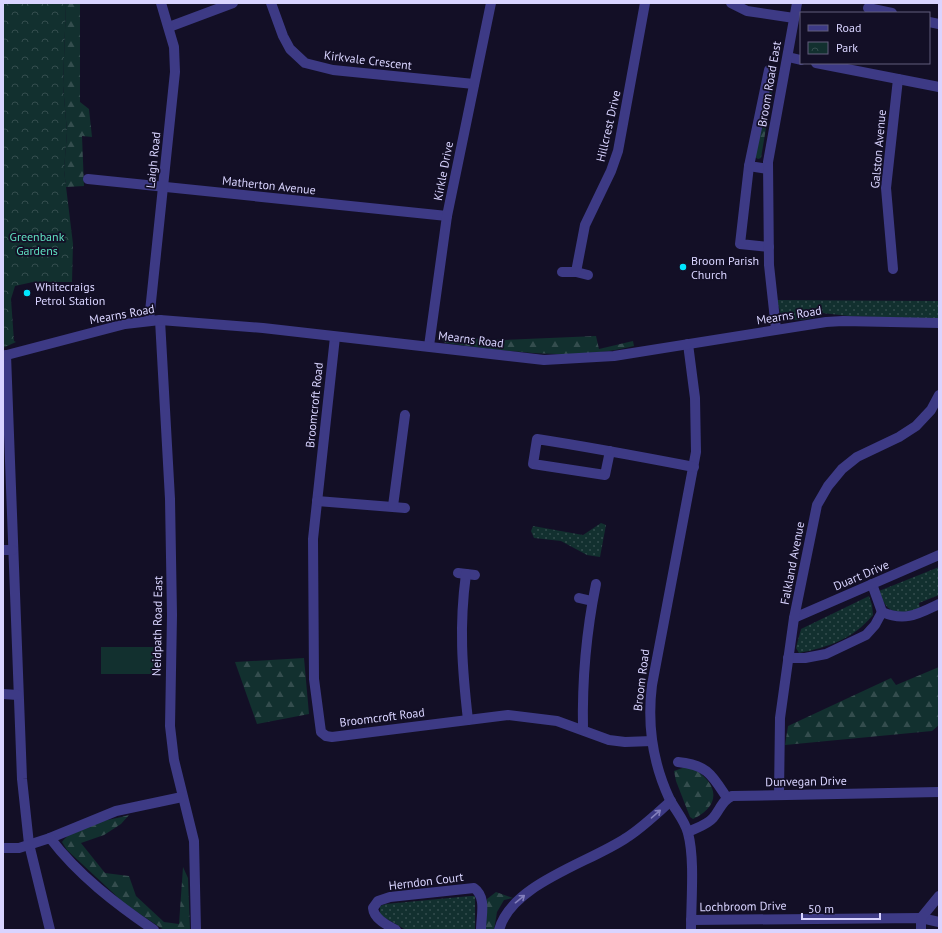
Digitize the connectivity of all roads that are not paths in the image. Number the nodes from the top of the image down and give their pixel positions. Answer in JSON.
{"nodes":[{"id":1,"x":161,"y":3,"type":"edge"},
{"id":2,"x":233,"y":3,"type":"edge"},
{"id":3,"x":271,"y":3,"type":"edge"},
{"id":4,"x":491,"y":3,"type":"edge"},
{"id":5,"x":645,"y":3,"type":"edge"},
{"id":6,"x":731,"y":3,"type":"edge"},
{"id":7,"x":797,"y":3,"type":"edge"},
{"id":8,"x":868,"y":8,"type":"dead end"},
{"id":9,"x":887,"y":12,"type":"edge"},
{"id":10,"x":794,"y":18,"type":"junction"},
{"id":11,"x":169,"y":27,"type":"junction"},
{"id":12,"x":788,"y":58,"type":"junction"},
{"id":13,"x":800,"y":60,"type":"edge"},
{"id":14,"x":821,"y":64,"type":"edge"},
{"id":15,"x":769,"y":70,"type":"dead end"},
{"id":16,"x":898,"y":79,"type":"junction"},
{"id":17,"x":474,"y":84,"type":"junction"},
{"id":18,"x":939,"y":87,"type":"edge"},
{"id":19,"x":749,"y":166,"type":"junction"},
{"id":20,"x":768,"y":169,"type":"junction"},
{"id":21,"x":88,"y":179,"type":"dead end"},
{"id":22,"x":164,"y":187,"type":"junction"},
{"id":23,"x":447,"y":216,"type":"junction"},
{"id":24,"x":769,"y":247,"type":"junction"},
{"id":25,"x":893,"y":269,"type":"dead end"},
{"id":26,"x":562,"y":272,"type":"dead end"},
{"id":27,"x":576,"y":272,"type":"junction"},
{"id":28,"x":588,"y":275,"type":"dead end"},
{"id":29,"x":160,"y":320,"type":"junction"},
{"id":30,"x":149,"y":321,"type":"junction"},
{"id":31,"x":939,"y":323,"type":"edge"},
{"id":32,"x":776,"y":329,"type":"junction"},
{"id":33,"x":335,"y":337,"type":"junction"},
{"id":34,"x":688,"y":344,"type":"junction"},
{"id":35,"x":429,"y":346,"type":"junction"},
{"id":36,"x":4,"y":355,"type":"edge"},
{"id":37,"x":939,"y":395,"type":"edge"},
{"id":38,"x":405,"y":415,"type":"dead end"},
{"id":39,"x":610,"y":451,"type":"junction"},
{"id":40,"x":694,"y":467,"type":"junction"},
{"id":41,"x":317,"y":501,"type":"junction"},
{"id":42,"x":394,"y":506,"type":"junction"},
{"id":43,"x":405,"y":508,"type":"dead end"},
{"id":44,"x":8,"y":550,"type":"edge"},
{"id":45,"x":939,"y":555,"type":"edge"},
{"id":46,"x":466,"y":574,"type":"dead end"},
{"id":47,"x":596,"y":584,"type":"dead end"},
{"id":48,"x":872,"y":584,"type":"junction"},
{"id":49,"x":579,"y":598,"type":"dead end"},
{"id":50,"x":592,"y":601,"type":"junction"},
{"id":51,"x":939,"y":604,"type":"edge"},
{"id":52,"x":882,"y":612,"type":"junction"},
{"id":53,"x":794,"y":618,"type":"junction"},
{"id":54,"x":788,"y":658,"type":"junction"},
{"id":55,"x":3,"y":694,"type":"edge"},
{"id":56,"x":18,"y":695,"type":"junction"},
{"id":57,"x":468,"y":720,"type":"junction"},
{"id":58,"x":583,"y":729,"type":"junction"},
{"id":59,"x":652,"y":741,"type":"junction"},
{"id":60,"x":678,"y":762,"type":"dead end"},
{"id":61,"x":939,"y":792,"type":"edge"},
{"id":62,"x":779,"y":795,"type":"junction"},
{"id":63,"x":182,"y":797,"type":"junction"},
{"id":64,"x":727,"y":798,"type":"junction"},
{"id":65,"x":671,"y":801,"type":"junction"},
{"id":66,"x":688,"y":832,"type":"junction"},
{"id":67,"x":50,"y":838,"type":"junction"},
{"id":68,"x":29,"y":844,"type":"junction"},
{"id":69,"x":3,"y":848,"type":"edge"},
{"id":70,"x":939,"y":896,"type":"edge"},
{"id":71,"x":921,"y":918,"type":"junction"},
{"id":72,"x":939,"y":922,"type":"edge"},
{"id":73,"x":691,"y":925,"type":"edge"},
{"id":74,"x":50,"y":930,"type":"edge"},
{"id":75,"x":154,"y":930,"type":"edge"},
{"id":76,"x":196,"y":930,"type":"edge"},
{"id":77,"x":396,"y":930,"type":"edge"},
{"id":78,"x":481,"y":930,"type":"edge"},
{"id":79,"x":499,"y":930,"type":"edge"},
{"id":80,"x":922,"y":930,"type":"edge"}],
"edges":[{"from":1,"to":11,"type":"street","name":"Laigh Road"},
{"from":2,"to":11,"type":"street"},
{"from":3,"to":17,"type":"street","name":"Kirkvale Crescent"},
{"from":4,"to":17,"type":"street","name":"Kirkle Drive"},
{"from":5,"to":27,"type":"street","name":"Hillcrest Drive"},
{"from":6,"to":10,"type":"street"},
{"from":7,"to":10,"type":"street","name":"Broom Road East"},
{"from":8,"to":9,"type":"street"},
{"from":10,"to":12,"type":"street","name":"Broom Road East"},
{"from":11,"to":22,"type":"street","name":"Laigh Road"},
{"from":12,"to":13,"type":"street"},
{"from":12,"to":20,"type":"street","name":"Broom Road East"},
{"from":14,"to":16,"type":"street"},
{"from":15,"to":19,"type":"street","name":"Broom Road East"},
{"from":16,"to":18,"type":"street"},
{"from":16,"to":25,"type":"street","name":"Galston Avenue"},
{"from":17,"to":23,"type":"street","name":"Kirkle Drive"},
{"from":19,"to":20,"type":"street"},
{"from":19,"to":24,"type":"street","name":"Broom Road East"},
{"from":20,"to":24,"type":"street","name":"Broom Road East"},
{"from":21,"to":22,"type":"street","name":"Matherton Avenue"},
{"from":22,"to":23,"type":"street","name":"Matherton Avenue"},
{"from":22,"to":30,"type":"street","name":"Laigh Road"},
{"from":23,"to":35,"type":"street","name":"Kirkle Drive"},
{"from":24,"to":32,"type":"street","name":"Broom Road East"},
{"from":26,"to":27,"type":"street"},
{"from":27,"to":28,"type":"street"},
{"from":29,"to":30,"type":"street","name":"Mearns Road"},
{"from":29,"to":33,"type":"street","name":"Mearns Road"},
{"from":29,"to":63,"type":"street","name":"Neidpath Road East"},
{"from":30,"to":36,"type":"street","name":"Mearns Road"},
{"from":31,"to":32,"type":"street","name":"Mearns Road"},
{"from":32,"to":34,"type":"street","name":"Mearns Road"},
{"from":33,"to":35,"type":"street","name":"Mearns Road"},
{"from":33,"to":41,"type":"street","name":"Broomcroft Road"},
{"from":34,"to":35,"type":"street","name":"Mearns Road"},
{"from":34,"to":40,"type":"street","name":"Broom Road"},
{"from":36,"to":44,"type":"street"},
{"from":37,"to":53,"type":"street","name":"Falkland Avenue"},
{"from":38,"to":42,"type":"street"},
{"from":39,"to":39,"type":"street"},
{"from":39,"to":40,"type":"street"},
{"from":40,"to":59,"type":"street","name":"Broom Road"},
{"from":41,"to":42,"type":"street"},
{"from":41,"to":57,"type":"street","name":"Broomcroft Road"},
{"from":42,"to":43,"type":"street"},
{"from":44,"to":56,"type":"street"},
{"from":45,"to":48,"type":"street","name":"Duart Drive"},
{"from":46,"to":57,"type":"street"},
{"from":47,"to":50,"type":"street"},
{"from":48,"to":52,"type":"street"},
{"from":48,"to":53,"type":"street","name":"Duart Drive"},
{"from":49,"to":50,"type":"street"},
{"from":50,"to":58,"type":"street"},
{"from":51,"to":52,"type":"street"},
{"from":52,"to":54,"type":"street"},
{"from":53,"to":54,"type":"street","name":"Falkland Avenue"},
{"from":54,"to":62,"type":"street","name":"Falkland Avenue"},
{"from":55,"to":56,"type":"street"},
{"from":56,"to":68,"type":"street"},
{"from":57,"to":58,"type":"street","name":"Broomcroft Road"},
{"from":58,"to":59,"type":"street","name":"Broomcroft Road"},
{"from":59,"to":65,"type":"street","name":"Broom Road"},
{"from":60,"to":64,"type":"street"},
{"from":61,"to":62,"type":"street","name":"Dunvegan Drive"},
{"from":62,"to":64,"type":"street","name":"Dunvegan Drive"},
{"from":63,"to":67,"type":"street"},
{"from":63,"to":76,"type":"street","name":"Neidpath Road East"},
{"from":64,"to":66,"type":"street"},
{"from":65,"to":66,"type":"street","name":"Broom Road"},
{"from":79,"to":65,"type":"street","one_way":true},
{"from":66,"to":73,"type":"street"},
{"from":67,"to":68,"type":"street"},
{"from":67,"to":75,"type":"street"},
{"from":68,"to":69,"type":"street"},
{"from":68,"to":74,"type":"street"},
{"from":70,"to":71,"type":"street"},
{"from":71,"to":72,"type":"street","name":"Lochbroom Drive"},
{"from":71,"to":73,"type":"street","name":"Lochbroom Drive"},
{"from":71,"to":80,"type":"street"},
{"from":77,"to":78,"type":"street","name":"Herndon Court"}]}
